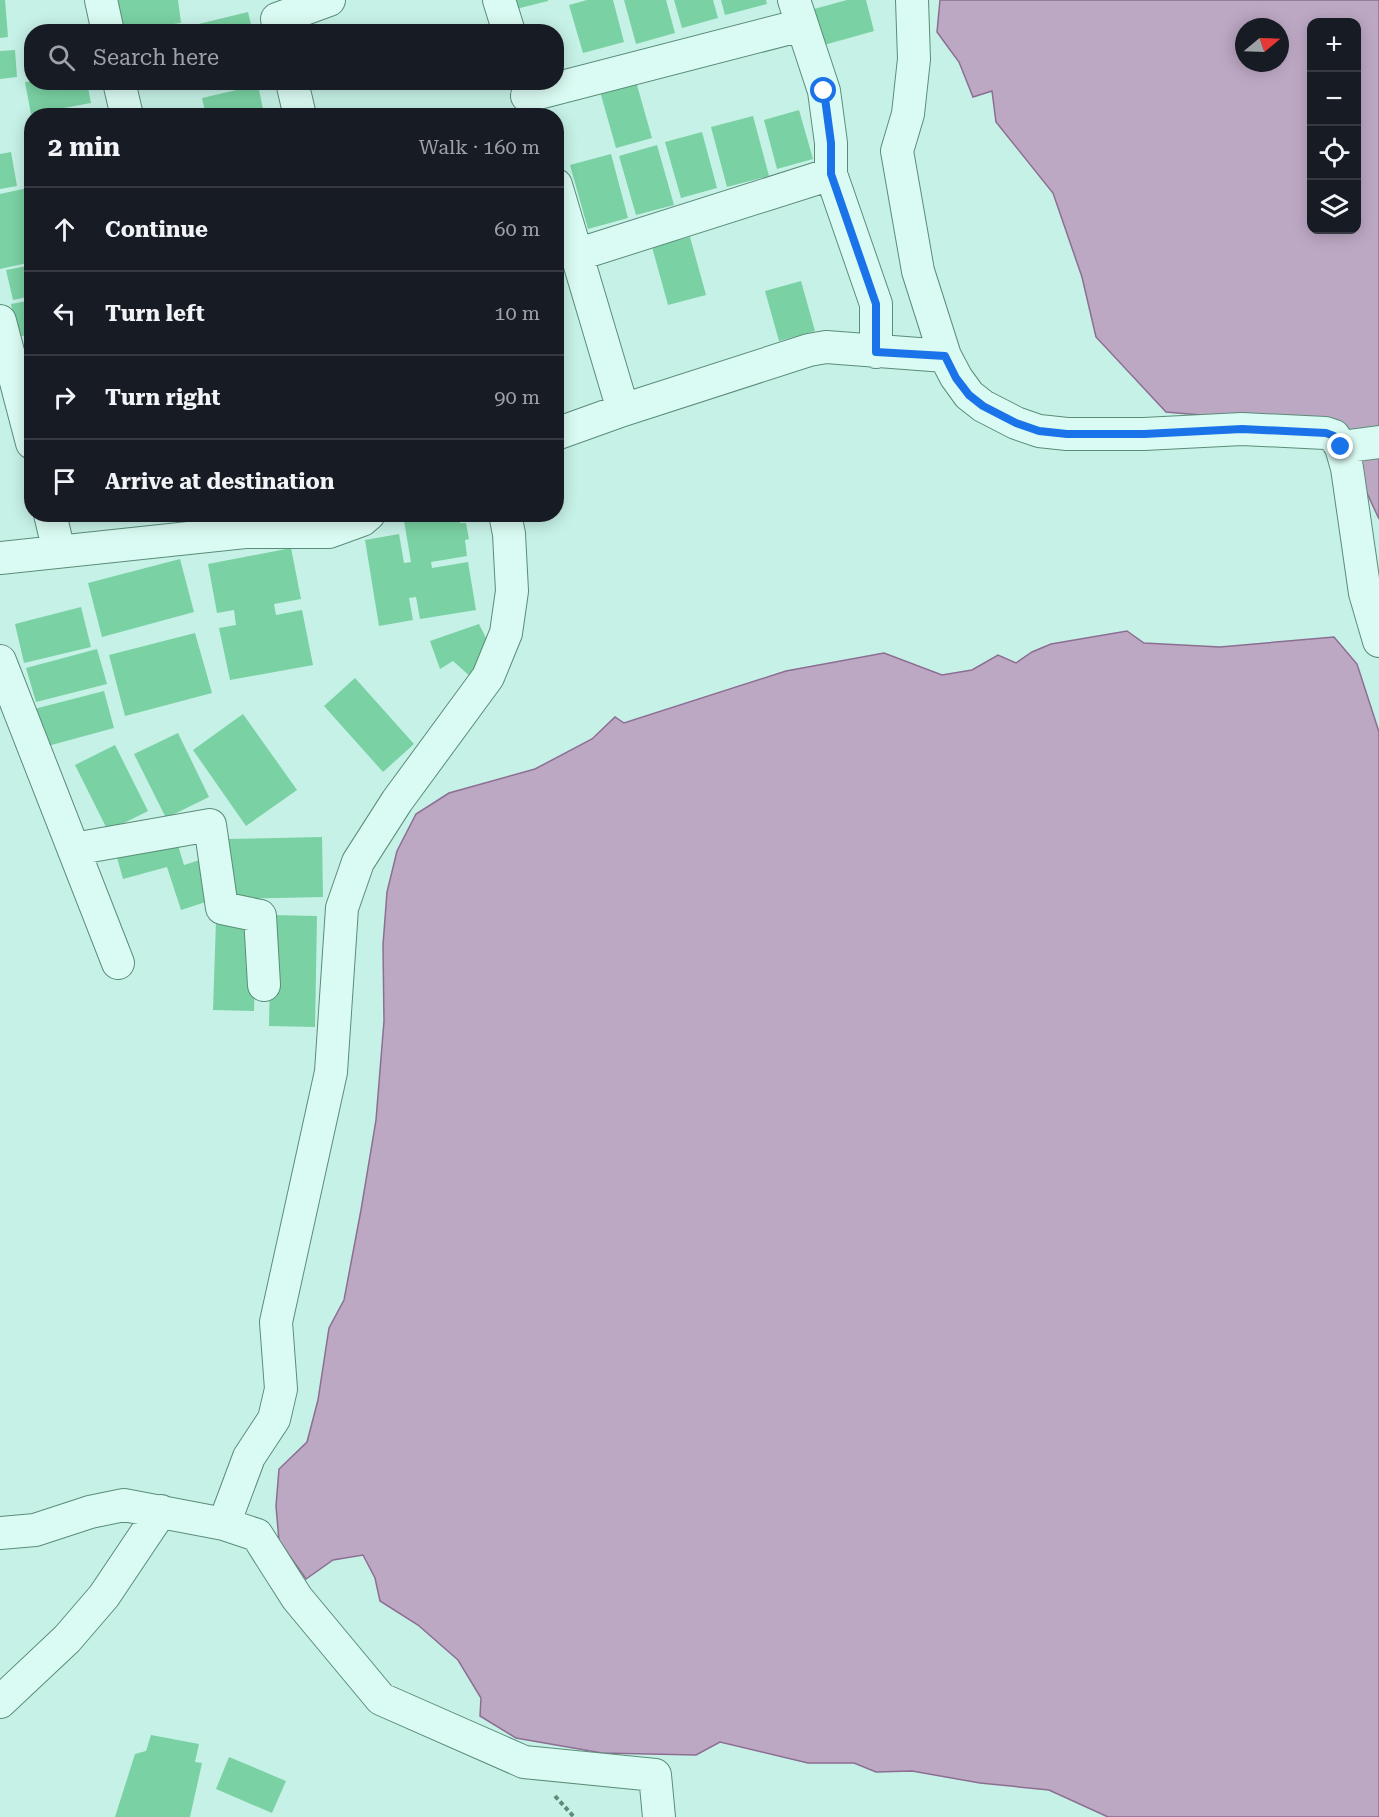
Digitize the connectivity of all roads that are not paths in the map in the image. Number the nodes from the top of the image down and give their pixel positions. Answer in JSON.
{"nodes":[{"id":1,"x":101,"y":0,"type":"edge"},
{"id":2,"x":329,"y":0,"type":"edge"},
{"id":3,"x":499,"y":0,"type":"edge"},
{"id":4,"x":912,"y":0,"type":"edge"},
{"id":5,"x":798,"y":12,"type":"edge"},
{"id":6,"x":278,"y":17,"type":"edge"},
{"id":7,"x":106,"y":24,"type":"edge"},
{"id":8,"x":506,"y":24,"type":"edge"},
{"id":9,"x":564,"y":87,"type":"edge"},
{"id":10,"x":122,"y":90,"type":"edge"},
{"id":11,"x":294,"y":90,"type":"edge"},
{"id":12,"x":553,"y":90,"type":"edge"},
{"id":13,"x":528,"y":98,"type":"edge"},
{"id":14,"x":125,"y":108,"type":"edge"},
{"id":15,"x":298,"y":108,"type":"edge"},
{"id":16,"x":831,"y":174,"type":"junction"},
{"id":17,"x":564,"y":213,"type":"edge"},
{"id":18,"x":576,"y":255,"type":"junction"},
{"id":19,"x":0,"y":321,"type":"edge"},
{"id":20,"x":876,"y":352,"type":"junction"},
{"id":21,"x":945,"y":356,"type":"junction"},
{"id":22,"x":623,"y":410,"type":"junction"},
{"id":23,"x":24,"y":412,"type":"edge"},
{"id":24,"x":564,"y":431,"type":"edge"},
{"id":25,"x":1379,"y":442,"type":"edge"},
{"id":26,"x":1341,"y":447,"type":"junction"},
{"id":27,"x":52,"y":522,"type":"edge"},
{"id":28,"x":356,"y":522,"type":"edge"},
{"id":29,"x":507,"y":522,"type":"edge"},
{"id":30,"x":220,"y":525,"type":"edge"},
{"id":31,"x":57,"y":551,"type":"junction"},
{"id":32,"x":0,"y":558,"type":"edge"},
{"id":33,"x":1379,"y":641,"type":"edge"},
{"id":34,"x":0,"y":661,"type":"edge"},
{"id":35,"x":74,"y":849,"type":"junction"},
{"id":36,"x":118,"y":963,"type":"dead end"},
{"id":37,"x":264,"y":985,"type":"dead end"},
{"id":38,"x":161,"y":1511,"type":"junction"},
{"id":39,"x":224,"y":1524,"type":"junction"},
{"id":40,"x":0,"y":1533,"type":"edge"},
{"id":41,"x":0,"y":1702,"type":"edge"},
{"id":42,"x":659,"y":1817,"type":"edge"}],
"edges":[{"from":1,"to":7,"type":"street"},
{"from":2,"to":6,"type":"street"},
{"from":3,"to":8,"type":"street"},
{"from":4,"to":21,"type":"street"},
{"from":5,"to":9,"type":"street"},
{"from":5,"to":16,"type":"street"},
{"from":10,"to":14,"type":"street"},
{"from":11,"to":15,"type":"street"},
{"from":12,"to":13,"type":"street"},
{"from":16,"to":18,"type":"street"},
{"from":16,"to":20,"type":"street"},
{"from":17,"to":18,"type":"street"},
{"from":18,"to":22,"type":"street"},
{"from":19,"to":23,"type":"street"},
{"from":20,"to":21,"type":"street"},
{"from":20,"to":22,"type":"street"},
{"from":21,"to":26,"type":"street"},
{"from":22,"to":24,"type":"street"},
{"from":25,"to":26,"type":"street"},
{"from":26,"to":33,"type":"street"},
{"from":27,"to":31,"type":"street"},
{"from":28,"to":30,"type":"street"},
{"from":29,"to":39,"type":"street"},
{"from":30,"to":31,"type":"street"},
{"from":31,"to":32,"type":"street"},
{"from":34,"to":35,"type":"street"},
{"from":35,"to":36,"type":"street"},
{"from":35,"to":37,"type":"street"},
{"from":38,"to":39,"type":"street"},
{"from":38,"to":40,"type":"street"},
{"from":38,"to":41,"type":"street"},
{"from":39,"to":42,"type":"street"}]}
